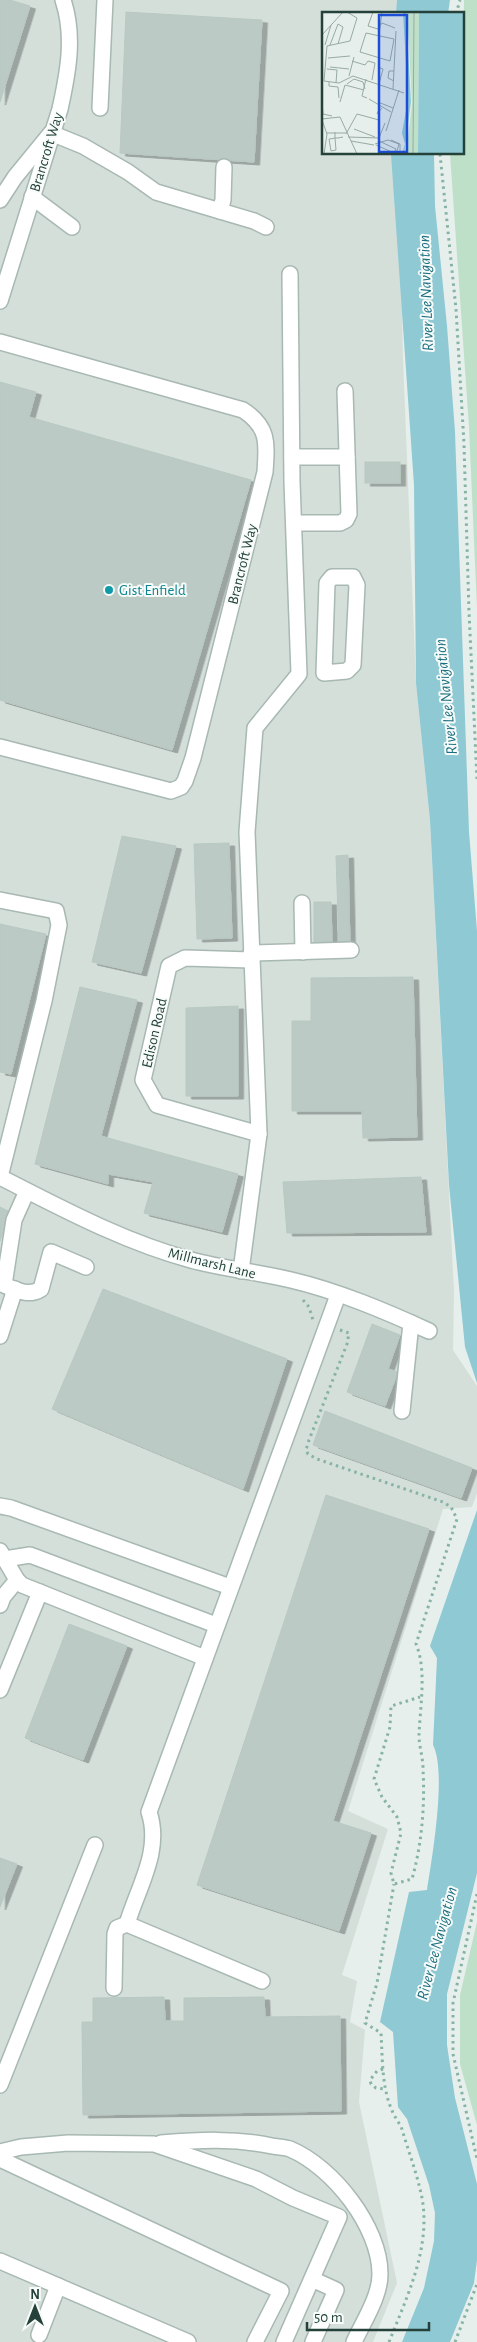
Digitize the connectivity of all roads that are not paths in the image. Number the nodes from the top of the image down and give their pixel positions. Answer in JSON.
{"nodes":[{"id":1,"x":64,"y":0,"type":"edge"},
{"id":2,"x":104,"y":0,"type":"edge"},
{"id":3,"x":100,"y":108,"type":"dead end"},
{"id":4,"x":51,"y":133,"type":"junction"},
{"id":5,"x":224,"y":167,"type":"dead end"},
{"id":6,"x":32,"y":197,"type":"junction"},
{"id":7,"x":0,"y":200,"type":"edge"},
{"id":8,"x":220,"y":211,"type":"junction"},
{"id":9,"x":72,"y":227,"type":"dead end"},
{"id":10,"x":266,"y":227,"type":"dead end"},
{"id":11,"x":290,"y":274,"type":"dead end"},
{"id":12,"x":0,"y":301,"type":"edge"},
{"id":13,"x":0,"y":342,"type":"edge"},
{"id":14,"x":345,"y":391,"type":"dead end"},
{"id":15,"x":292,"y":457,"type":"junction"},
{"id":16,"x":347,"y":457,"type":"junction"},
{"id":17,"x":294,"y":523,"type":"junction"},
{"id":18,"x":324,"y":673,"type":"junction"},
{"id":19,"x":299,"y":674,"type":"junction"},
{"id":20,"x":0,"y":747,"type":"edge"},
{"id":21,"x":0,"y":900,"type":"edge"},
{"id":22,"x":302,"y":903,"type":"dead end"},
{"id":23,"x":350,"y":950,"type":"dead end"},
{"id":24,"x":303,"y":952,"type":"junction"},
{"id":25,"x":251,"y":956,"type":"junction"},
{"id":26,"x":259,"y":1134,"type":"junction"},
{"id":27,"x":0,"y":1177,"type":"edge"},
{"id":28,"x":27,"y":1191,"type":"junction"},
{"id":29,"x":86,"y":1267,"type":"dead end"},
{"id":30,"x":241,"y":1271,"type":"junction"},
{"id":31,"x":15,"y":1289,"type":"junction"},
{"id":32,"x":338,"y":1295,"type":"junction"},
{"id":33,"x":411,"y":1323,"type":"junction"},
{"id":34,"x":429,"y":1331,"type":"dead end"},
{"id":35,"x":0,"y":1336,"type":"edge"},
{"id":36,"x":402,"y":1411,"type":"dead end"},
{"id":37,"x":0,"y":1506,"type":"edge"},
{"id":38,"x":2,"y":1555,"type":"edge"},
{"id":39,"x":17,"y":1580,"type":"junction"},
{"id":40,"x":230,"y":1587,"type":"junction"},
{"id":41,"x":40,"y":1592,"type":"junction"},
{"id":42,"x":0,"y":1606,"type":"edge"},
{"id":43,"x":216,"y":1625,"type":"junction"},
{"id":44,"x":205,"y":1658,"type":"junction"},
{"id":45,"x":0,"y":1690,"type":"edge"},
{"id":46,"x":94,"y":1844,"type":"dead end"},
{"id":47,"x":127,"y":1924,"type":"junction"},
{"id":48,"x":262,"y":1981,"type":"dead end"},
{"id":49,"x":114,"y":1988,"type":"dead end"},
{"id":50,"x":0,"y":2085,"type":"edge"},
{"id":51,"x":154,"y":2144,"type":"junction"},
{"id":52,"x":0,"y":2152,"type":"edge"},
{"id":53,"x":0,"y":2159,"type":"edge"},
{"id":54,"x":347,"y":2194,"type":"junction"},
{"id":55,"x":339,"y":2216,"type":"junction"},
{"id":56,"x":0,"y":2261,"type":"edge"},
{"id":57,"x":312,"y":2279,"type":"junction"},
{"id":58,"x":58,"y":2286,"type":"junction"},
{"id":59,"x":39,"y":2335,"type":"dead end"},
{"id":60,"x":168,"y":2338,"type":"edge"},
{"id":61,"x":188,"y":2342,"type":"edge"},
{"id":62,"x":255,"y":2342,"type":"edge"},
{"id":63,"x":284,"y":2342,"type":"edge"},
{"id":64,"x":313,"y":2342,"type":"edge"},
{"id":65,"x":354,"y":2342,"type":"edge"}],
"edges":[{"from":1,"to":4,"type":"street","name":"Brancroft Way"},
{"from":2,"to":3,"type":"street"},
{"from":4,"to":6,"type":"street","name":"Brancroft Way"},
{"from":4,"to":7,"type":"street"},
{"from":4,"to":8,"type":"street"},
{"from":5,"to":8,"type":"street"},
{"from":6,"to":9,"type":"street"},
{"from":6,"to":12,"type":"street","name":"Brancroft Way"},
{"from":8,"to":10,"type":"street"},
{"from":11,"to":15,"type":"street"},
{"from":13,"to":20,"type":"street","name":"Brancroft Way"},
{"from":14,"to":16,"type":"street"},
{"from":15,"to":16,"type":"street"},
{"from":15,"to":17,"type":"street"},
{"from":16,"to":17,"type":"street"},
{"from":17,"to":19,"type":"street"},
{"from":18,"to":18,"type":"street"},
{"from":18,"to":19,"type":"street"},
{"from":19,"to":25,"type":"street"},
{"from":21,"to":27,"type":"street"},
{"from":22,"to":24,"type":"street"},
{"from":23,"to":24,"type":"street"},
{"from":24,"to":25,"type":"street"},
{"from":25,"to":26,"type":"street"},
{"from":25,"to":26,"type":"street","name":"Edison Road"},
{"from":26,"to":30,"type":"street"},
{"from":27,"to":28,"type":"street","name":"Millmarsh Lane"},
{"from":28,"to":30,"type":"street","name":"Millmarsh Lane"},
{"from":28,"to":31,"type":"street"},
{"from":29,"to":31,"type":"street"},
{"from":30,"to":32,"type":"street","name":"Millmarsh Lane"},
{"from":31,"to":35,"type":"street"},
{"from":32,"to":33,"type":"street","name":"Millmarsh Lane"},
{"from":32,"to":40,"type":"street"},
{"from":33,"to":34,"type":"street","name":"Millmarsh Lane"},
{"from":33,"to":36,"type":"street"},
{"from":37,"to":40,"type":"street"},
{"from":38,"to":39,"type":"street"},
{"from":38,"to":43,"type":"street"},
{"from":39,"to":41,"type":"street"},
{"from":39,"to":42,"type":"street"},
{"from":40,"to":43,"type":"street"},
{"from":41,"to":44,"type":"street"},
{"from":41,"to":45,"type":"street"},
{"from":43,"to":44,"type":"street"},
{"from":44,"to":47,"type":"street"},
{"from":46,"to":50,"type":"street"},
{"from":47,"to":48,"type":"street"},
{"from":47,"to":49,"type":"street"},
{"from":51,"to":52,"type":"street"},
{"from":51,"to":54,"type":"street"},
{"from":51,"to":55,"type":"street"},
{"from":53,"to":62,"type":"street"},
{"from":54,"to":55,"type":"street"},
{"from":54,"to":65,"type":"street"},
{"from":55,"to":57,"type":"street"},
{"from":56,"to":58,"type":"street"},
{"from":57,"to":63,"type":"street"},
{"from":57,"to":64,"type":"street"},
{"from":58,"to":59,"type":"street"},
{"from":58,"to":60,"type":"street"},
{"from":60,"to":61,"type":"street"}]}
